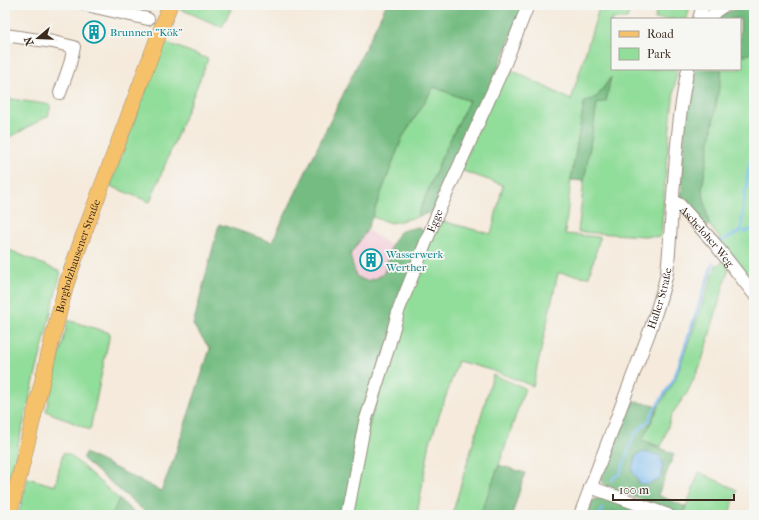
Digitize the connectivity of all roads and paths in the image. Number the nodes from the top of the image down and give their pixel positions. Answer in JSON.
{"nodes":[{"id":1,"x":86,"y":5,"type":"edge"},
{"id":2,"x":170,"y":5,"type":"edge"},
{"id":3,"x":528,"y":5,"type":"edge"},
{"id":4,"x":702,"y":5,"type":"edge"},
{"id":5,"x":725,"y":5,"type":"edge"},
{"id":6,"x":699,"y":18,"type":"edge"},
{"id":7,"x":710,"y":18,"type":"edge"},
{"id":8,"x":148,"y":19,"type":"dead end"},
{"id":9,"x":5,"y":35,"type":"edge"},
{"id":10,"x":688,"y":70,"type":"edge"},
{"id":11,"x":60,"y":93,"type":"dead end"},
{"id":12,"x":673,"y":203,"type":"junction"},
{"id":13,"x":754,"y":294,"type":"edge"},
{"id":14,"x":590,"y":487,"type":"junction"},
{"id":15,"x":8,"y":515,"type":"edge"},
{"id":16,"x":347,"y":515,"type":"edge"},
{"id":17,"x":580,"y":515,"type":"edge"},
{"id":18,"x":668,"y":515,"type":"edge"}],
"edges":[{"from":1,"to":8,"type":"street"},
{"from":2,"to":15,"type":"main road","name":"Borgholzhausener Straße"},
{"from":3,"to":16,"type":"street","name":"Egge"},
{"from":4,"to":6,"type":"street"},
{"from":5,"to":7,"type":"street"},
{"from":9,"to":11,"type":"street"},
{"from":10,"to":12,"type":"street","name":"Haller Straße"},
{"from":12,"to":13,"type":"street","name":"Ascheloher Weg"},
{"from":12,"to":14,"type":"street","name":"Haller Straße"},
{"from":14,"to":17,"type":"street","name":"Haller Straße"},
{"from":14,"to":18,"type":"street"}]}
